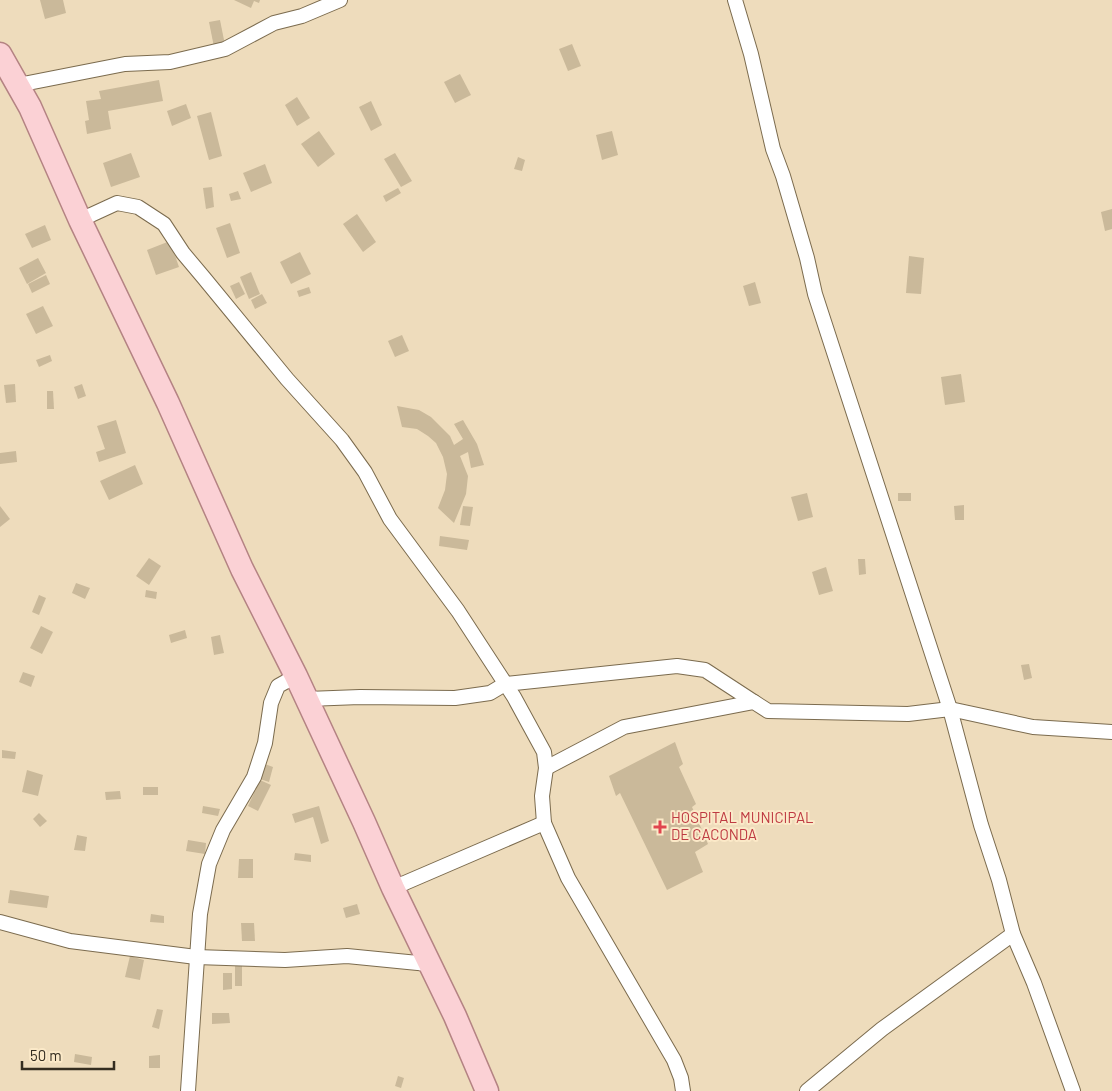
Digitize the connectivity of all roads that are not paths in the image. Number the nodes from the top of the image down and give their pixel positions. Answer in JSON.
{"nodes":[{"id":1,"x":340,"y":0,"type":"edge"},
{"id":2,"x":735,"y":0,"type":"edge"},
{"id":3,"x":0,"y":54,"type":"edge"},
{"id":4,"x":18,"y":85,"type":"junction"},
{"id":5,"x":80,"y":220,"type":"junction"},
{"id":6,"x":296,"y":676,"type":"junction"},
{"id":7,"x":505,"y":684,"type":"junction"},
{"id":8,"x":307,"y":699,"type":"junction"},
{"id":9,"x":754,"y":702,"type":"junction"},
{"id":10,"x":950,"y":709,"type":"junction"},
{"id":11,"x":1112,"y":732,"type":"edge"},
{"id":12,"x":546,"y":768,"type":"junction"},
{"id":13,"x":544,"y":823,"type":"junction"},
{"id":14,"x":393,"y":888,"type":"junction"},
{"id":15,"x":0,"y":922,"type":"edge"},
{"id":16,"x":1013,"y":934,"type":"junction"},
{"id":17,"x":196,"y":957,"type":"junction"},
{"id":18,"x":428,"y":964,"type":"junction"},
{"id":19,"x":188,"y":1091,"type":"edge"},
{"id":20,"x":487,"y":1091,"type":"edge"},
{"id":21,"x":683,"y":1091,"type":"edge"},
{"id":22,"x":807,"y":1091,"type":"edge"},
{"id":23,"x":1073,"y":1091,"type":"edge"}],
"edges":[{"from":1,"to":4,"type":"street"},
{"from":2,"to":10,"type":"street"},
{"from":3,"to":4,"type":"main road"},
{"from":4,"to":5,"type":"main road"},
{"from":5,"to":6,"type":"main road"},
{"from":5,"to":7,"type":"street"},
{"from":6,"to":8,"type":"main road"},
{"from":6,"to":17,"type":"street"},
{"from":7,"to":8,"type":"street"},
{"from":7,"to":9,"type":"street"},
{"from":7,"to":12,"type":"street"},
{"from":8,"to":14,"type":"main road"},
{"from":9,"to":10,"type":"street"},
{"from":9,"to":12,"type":"street"},
{"from":10,"to":11,"type":"street"},
{"from":10,"to":16,"type":"street"},
{"from":12,"to":13,"type":"street"},
{"from":13,"to":14,"type":"street"},
{"from":13,"to":21,"type":"street"},
{"from":14,"to":18,"type":"main road"},
{"from":15,"to":17,"type":"street"},
{"from":16,"to":22,"type":"street"},
{"from":16,"to":23,"type":"street"},
{"from":17,"to":18,"type":"street"},
{"from":17,"to":19,"type":"street"},
{"from":18,"to":20,"type":"main road"}]}
